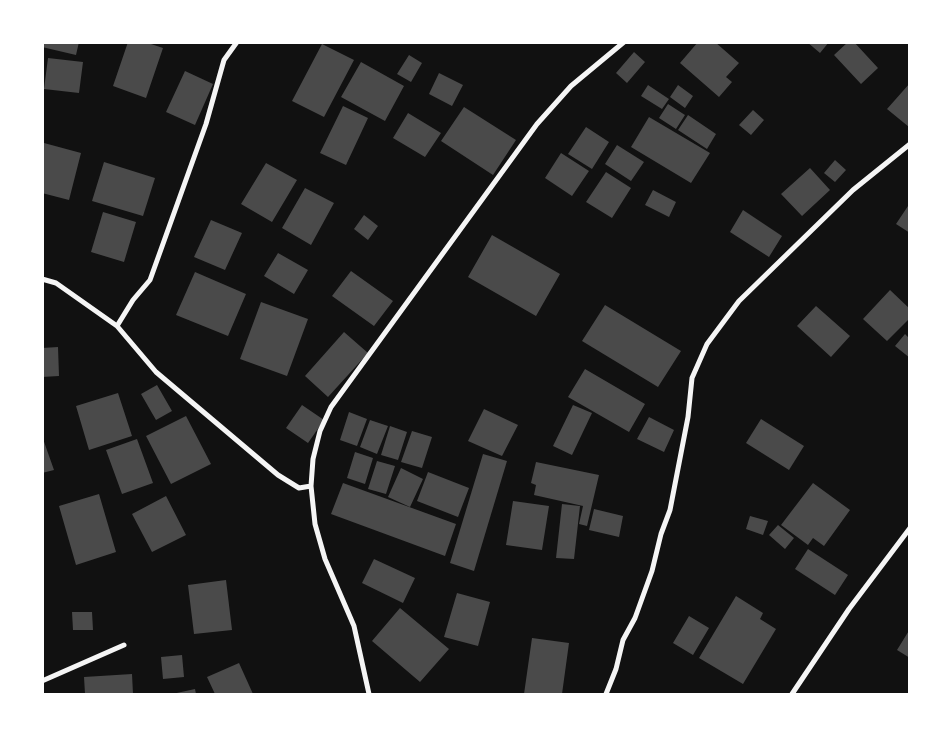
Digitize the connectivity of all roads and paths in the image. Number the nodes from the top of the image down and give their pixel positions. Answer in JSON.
{"nodes":[{"id":1,"x":237,"y":42,"type":"edge"},
{"id":2,"x":624,"y":42,"type":"edge"},
{"id":3,"x":910,"y":144,"type":"edge"},
{"id":4,"x":42,"y":278,"type":"edge"},
{"id":5,"x":117,"y":326,"type":"junction"},
{"id":6,"x":311,"y":486,"type":"junction"},
{"id":7,"x":910,"y":528,"type":"edge"},
{"id":8,"x":124,"y":645,"type":"dead end"},
{"id":9,"x":42,"y":681,"type":"edge"},
{"id":10,"x":369,"y":694,"type":"edge"},
{"id":11,"x":606,"y":694,"type":"edge"},
{"id":12,"x":792,"y":694,"type":"edge"}],
"edges":[{"from":1,"to":5,"type":"street"},
{"from":2,"to":6,"type":"street"},
{"from":3,"to":11,"type":"street"},
{"from":4,"to":5,"type":"street"},
{"from":5,"to":6,"type":"street"},
{"from":6,"to":10,"type":"street"},
{"from":7,"to":12,"type":"street"},
{"from":8,"to":9,"type":"street"}]}
